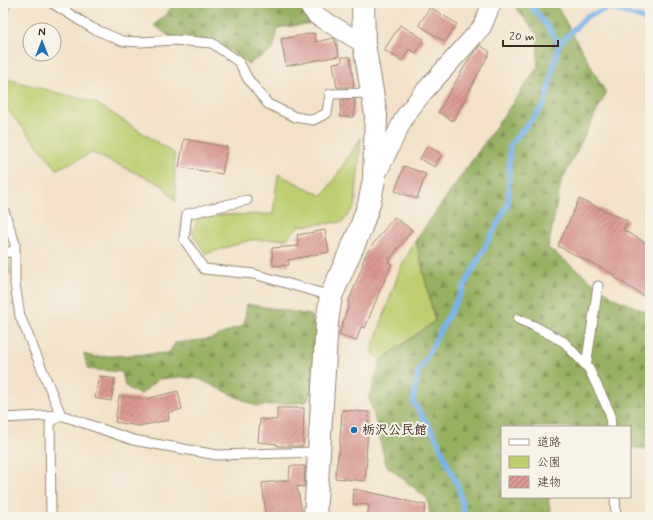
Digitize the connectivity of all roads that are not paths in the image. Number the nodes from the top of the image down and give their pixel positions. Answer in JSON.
{"nodes":[{"id":1,"x":52,"y":3,"type":"edge"},
{"id":2,"x":306,"y":3,"type":"edge"},
{"id":3,"x":363,"y":3,"type":"edge"},
{"id":4,"x":492,"y":3,"type":"edge"},
{"id":5,"x":364,"y":44,"type":"junction"},
{"id":6,"x":373,"y":93,"type":"junction"},
{"id":7,"x":374,"y":180,"type":"junction"},
{"id":8,"x":247,"y":200,"type":"dead end"},
{"id":9,"x":3,"y":208,"type":"edge"},
{"id":10,"x":15,"y":251,"type":"junction"},
{"id":11,"x":3,"y":253,"type":"edge"},
{"id":12,"x":598,"y":286,"type":"dead end"},
{"id":13,"x":331,"y":296,"type":"junction"},
{"id":14,"x":518,"y":319,"type":"dead end"},
{"id":15,"x":586,"y":366,"type":"junction"},
{"id":16,"x":61,"y":415,"type":"junction"},
{"id":17,"x":3,"y":418,"type":"edge"},
{"id":18,"x":611,"y":426,"type":"edge"},
{"id":19,"x":319,"y":452,"type":"junction"},
{"id":20,"x":615,"y":498,"type":"edge"},
{"id":21,"x":51,"y":517,"type":"edge"},
{"id":22,"x":315,"y":517,"type":"edge"},
{"id":23,"x":616,"y":517,"type":"edge"}],
"edges":[{"from":1,"to":6,"type":"lane"},
{"from":2,"to":5,"type":"street"},
{"from":3,"to":5,"type":"street"},
{"from":4,"to":7,"type":"street"},
{"from":5,"to":6,"type":"street"},
{"from":6,"to":7,"type":"street"},
{"from":7,"to":13,"type":"street"},
{"from":8,"to":13,"type":"lane"},
{"from":9,"to":10,"type":"lane"},
{"from":10,"to":11,"type":"lane"},
{"from":10,"to":16,"type":"lane"},
{"from":12,"to":15,"type":"lane"},
{"from":13,"to":19,"type":"street"},
{"from":14,"to":15,"type":"lane"},
{"from":15,"to":18,"type":"lane"},
{"from":16,"to":17,"type":"lane"},
{"from":16,"to":19,"type":"lane"},
{"from":16,"to":21,"type":"lane"},
{"from":19,"to":22,"type":"street"},
{"from":20,"to":23,"type":"lane"}]}
